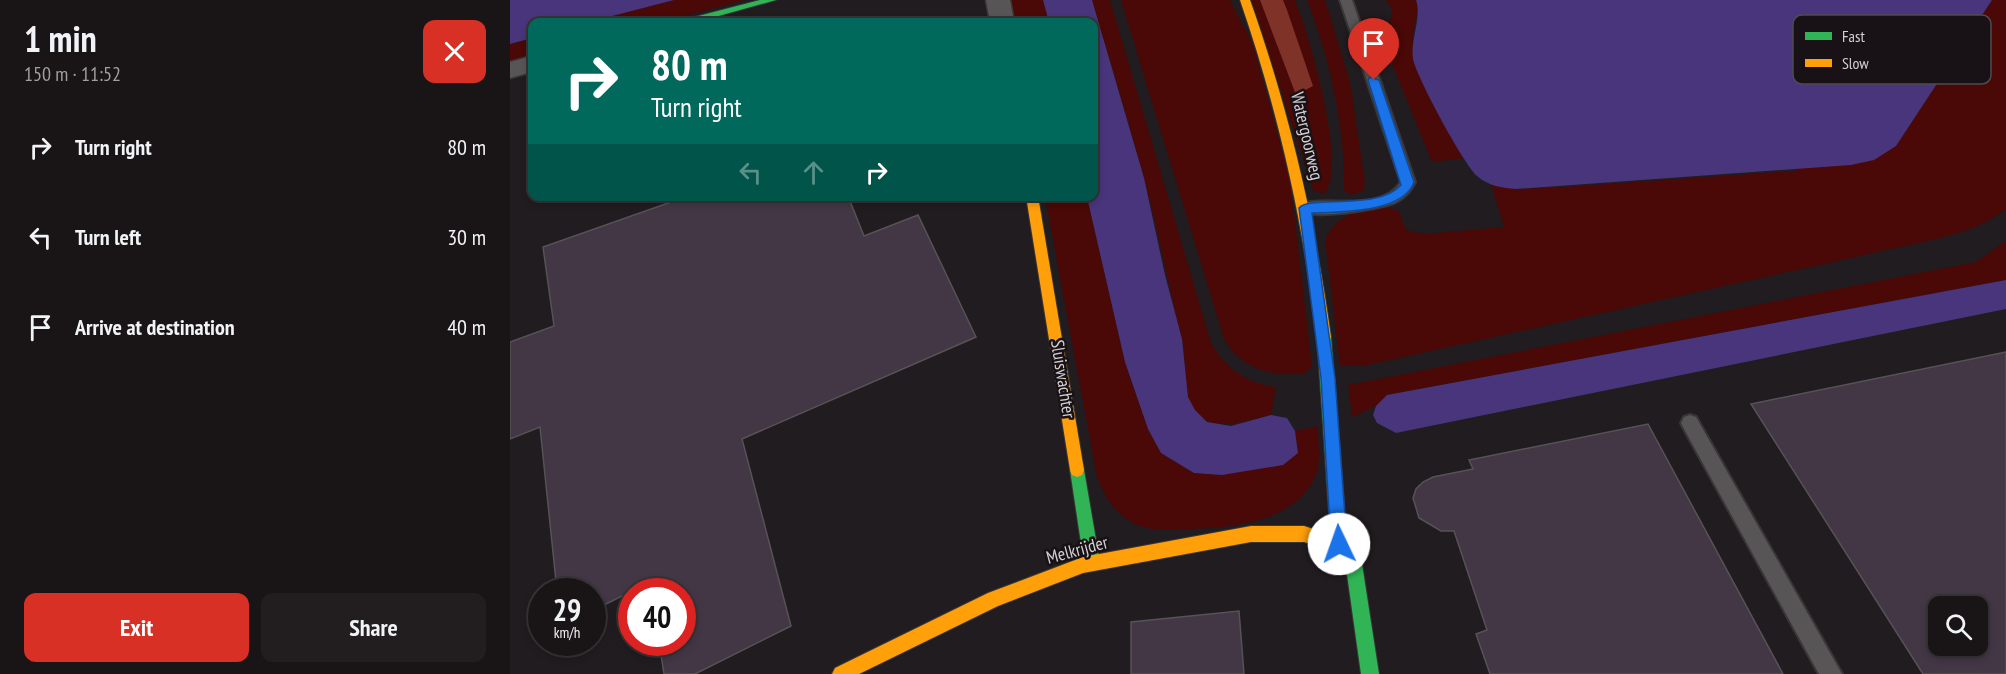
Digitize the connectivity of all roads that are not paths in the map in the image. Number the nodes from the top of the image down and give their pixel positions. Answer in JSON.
{"nodes":[{"id":1,"x":771,"y":0,"type":"edge"},
{"id":2,"x":998,"y":0,"type":"edge"},
{"id":3,"x":1245,"y":0,"type":"edge"},
{"id":4,"x":1346,"y":0,"type":"edge"},
{"id":5,"x":702,"y":18,"type":"edge"},
{"id":6,"x":1001,"y":18,"type":"edge"},
{"id":7,"x":528,"y":65,"type":"edge"},
{"id":8,"x":510,"y":70,"type":"edge"},
{"id":9,"x":1033,"y":201,"type":"edge"},
{"id":10,"x":1305,"y":208,"type":"junction"},
{"id":11,"x":1690,"y":423,"type":"dead end"},
{"id":12,"x":1339,"y":544,"type":"junction"},
{"id":13,"x":1092,"y":563,"type":"junction"},
{"id":14,"x":841,"y":674,"type":"edge"},
{"id":15,"x":1370,"y":674,"type":"edge"},
{"id":16,"x":1831,"y":674,"type":"edge"}],
"edges":[{"from":1,"to":5,"type":"street"},
{"from":2,"to":6,"type":"street"},
{"from":3,"to":10,"type":"street","name":"Watergoorweg"},
{"from":4,"to":10,"type":"lane"},
{"from":7,"to":8,"type":"street"},
{"from":9,"to":13,"type":"street","name":"Sluiswachter"},
{"from":10,"to":12,"type":"street","name":"Watergoorweg"},
{"from":11,"to":16,"type":"lane"},
{"from":12,"to":13,"type":"street","name":"Melkrijder"},
{"from":12,"to":15,"type":"street","name":"Watergoorweg"},
{"from":13,"to":14,"type":"street","name":"Melkrijder"}]}
